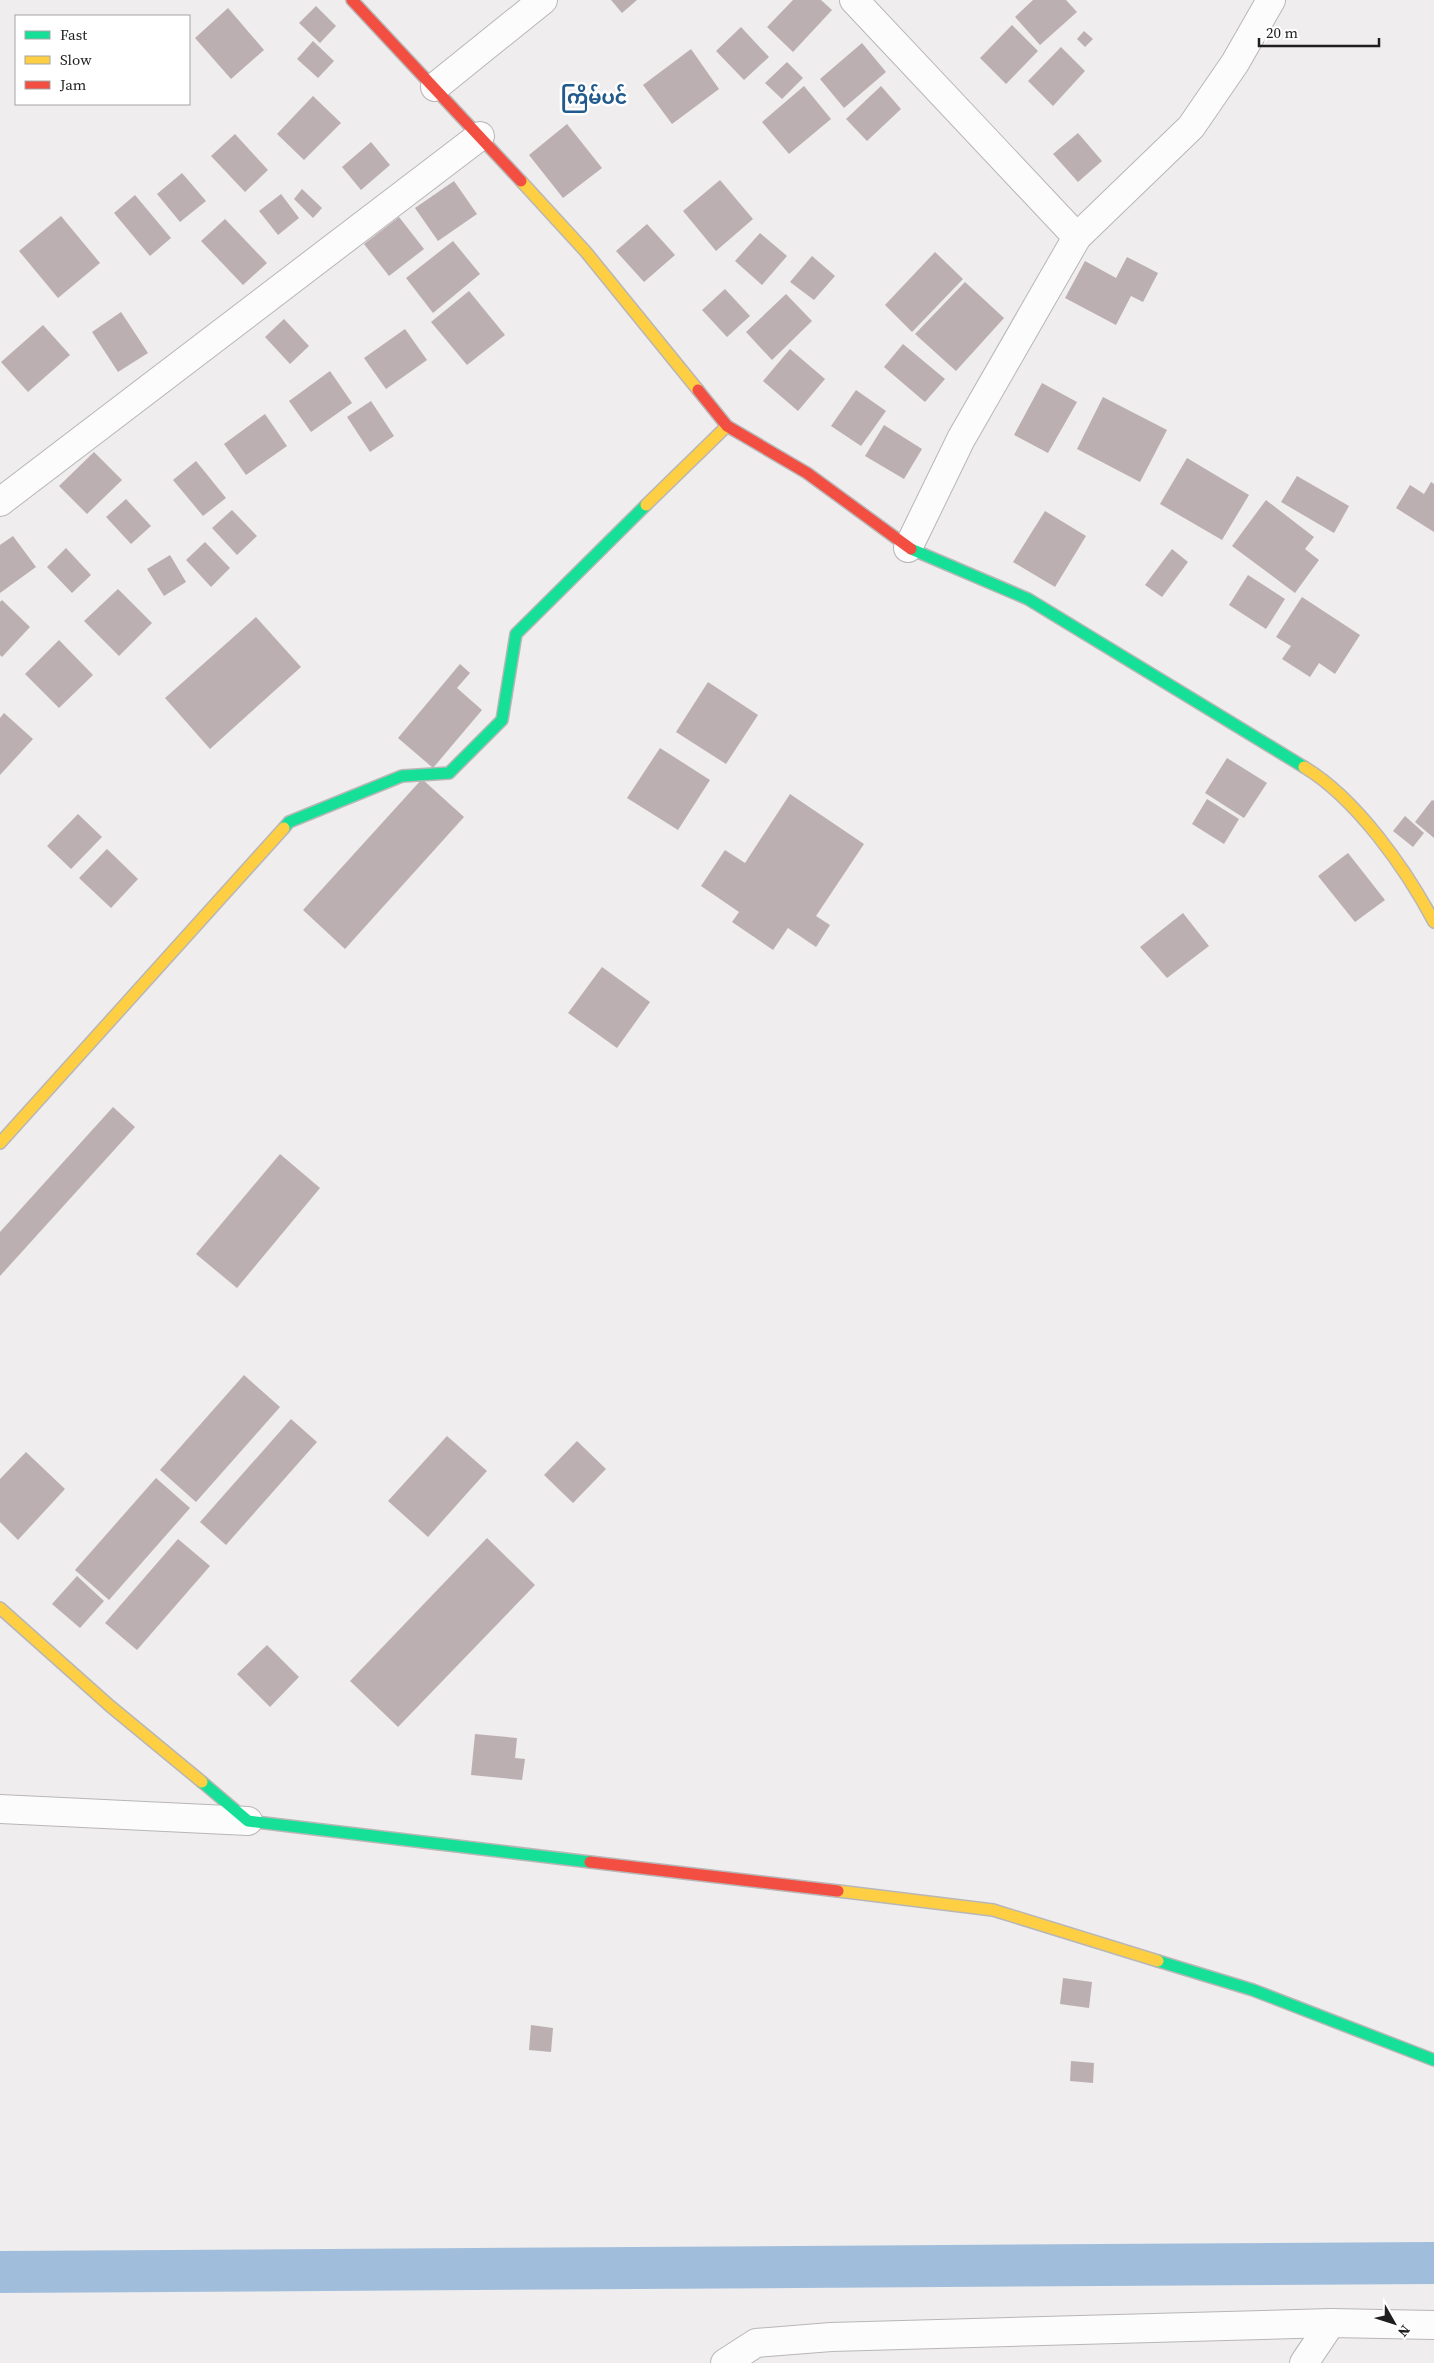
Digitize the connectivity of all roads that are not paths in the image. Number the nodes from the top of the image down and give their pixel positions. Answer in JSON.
{"nodes":[{"id":1,"x":352,"y":0,"type":"edge"},
{"id":2,"x":543,"y":0,"type":"edge"},
{"id":3,"x":854,"y":0,"type":"edge"},
{"id":4,"x":1271,"y":0,"type":"edge"},
{"id":5,"x":435,"y":87,"type":"junction"},
{"id":6,"x":480,"y":136,"type":"junction"},
{"id":7,"x":1077,"y":237,"type":"junction"},
{"id":8,"x":727,"y":426,"type":"junction"},
{"id":9,"x":0,"y":502,"type":"edge"},
{"id":10,"x":908,"y":548,"type":"junction"},
{"id":11,"x":1434,"y":922,"type":"edge"},
{"id":12,"x":0,"y":1143,"type":"edge"},
{"id":13,"x":0,"y":1608,"type":"edge"},
{"id":14,"x":0,"y":1809,"type":"edge"},
{"id":15,"x":248,"y":1821,"type":"junction"},
{"id":16,"x":1434,"y":2060,"type":"edge"},
{"id":17,"x":1331,"y":2323,"type":"junction"},
{"id":18,"x":1434,"y":2325,"type":"edge"},
{"id":19,"x":725,"y":2363,"type":"edge"},
{"id":20,"x":1304,"y":2363,"type":"edge"}],
"edges":[{"from":1,"to":5,"type":"street"},
{"from":2,"to":5,"type":"street"},
{"from":3,"to":7,"type":"street"},
{"from":4,"to":7,"type":"street"},
{"from":5,"to":6,"type":"street"},
{"from":6,"to":8,"type":"street"},
{"from":6,"to":9,"type":"street"},
{"from":7,"to":10,"type":"street"},
{"from":8,"to":10,"type":"street"},
{"from":8,"to":12,"type":"street"},
{"from":10,"to":11,"type":"street"},
{"from":13,"to":15,"type":"street"},
{"from":14,"to":15,"type":"street"},
{"from":15,"to":16,"type":"street"},
{"from":17,"to":18,"type":"street"},
{"from":17,"to":19,"type":"street"},
{"from":17,"to":20,"type":"street"}]}
